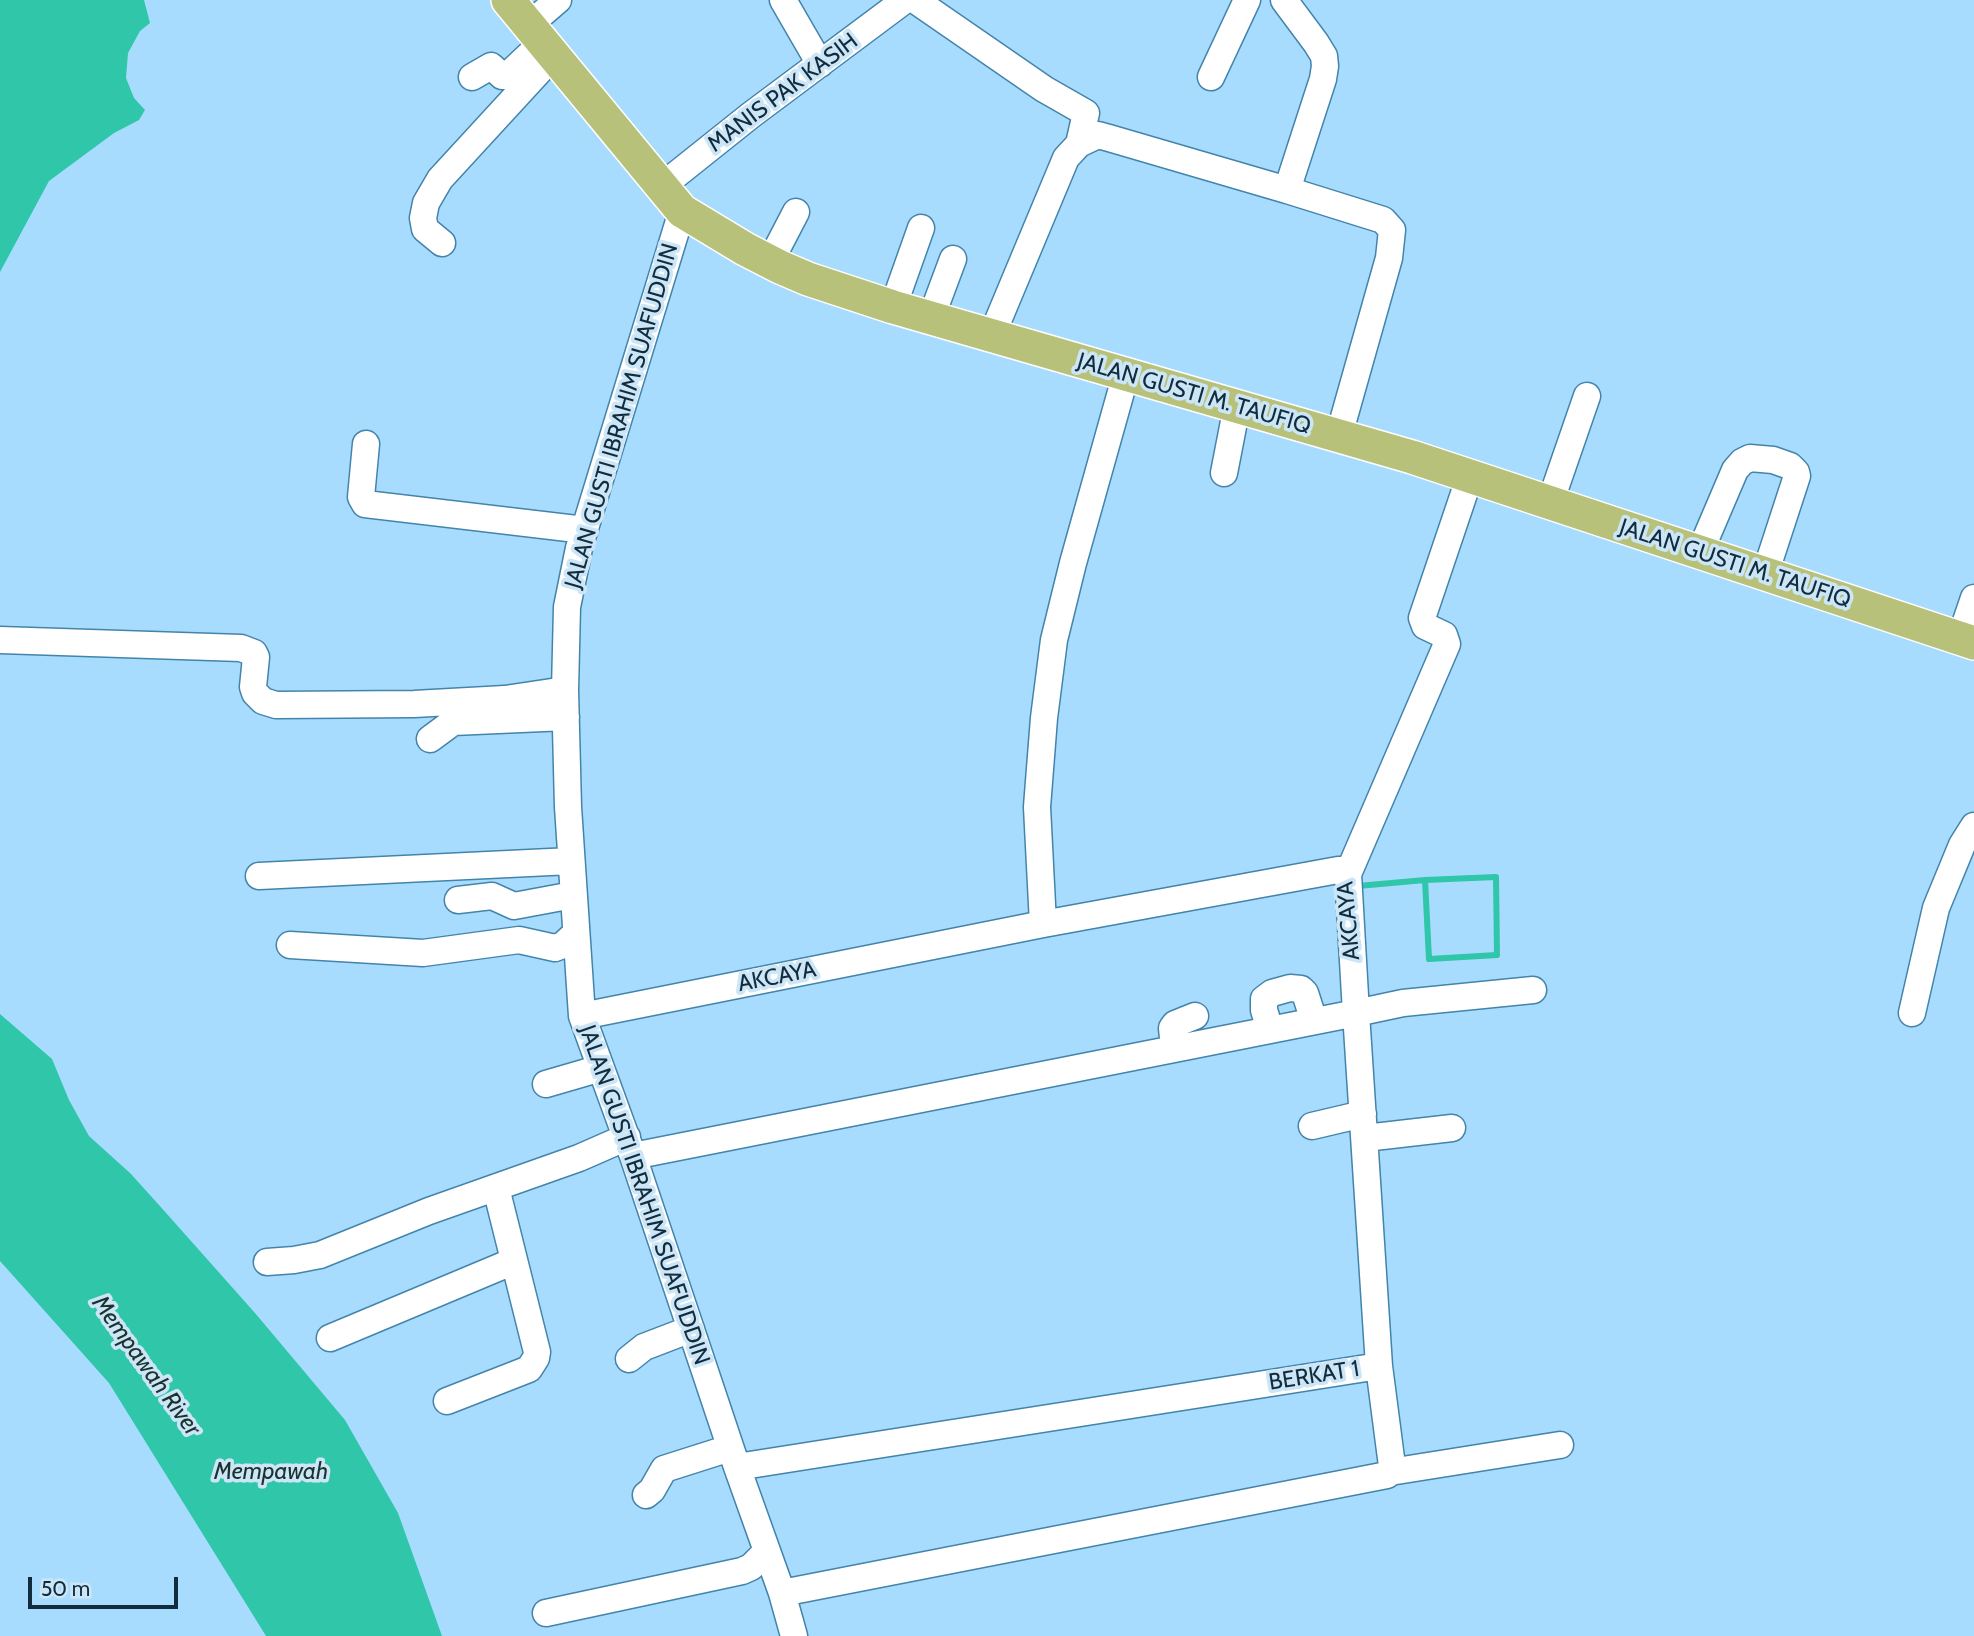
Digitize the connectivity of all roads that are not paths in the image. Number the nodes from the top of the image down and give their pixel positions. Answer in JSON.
{"nodes":[{"id":1,"x":558,"y":0,"type":"edge"},
{"id":2,"x":783,"y":0,"type":"edge"},
{"id":3,"x":905,"y":0,"type":"edge"},
{"id":4,"x":915,"y":0,"type":"edge"},
{"id":5,"x":1247,"y":0,"type":"edge"},
{"id":6,"x":1284,"y":0,"type":"edge"},
{"id":7,"x":533,"y":31,"type":"edge"},
{"id":8,"x":820,"y":64,"type":"junction"},
{"id":9,"x":472,"y":77,"type":"dead end"},
{"id":10,"x":1210,"y":77,"type":"dead end"},
{"id":11,"x":1079,"y":144,"type":"junction"},
{"id":12,"x":1287,"y":190,"type":"junction"},
{"id":13,"x":672,"y":198,"type":"junction"},
{"id":14,"x":796,"y":212,"type":"dead end"},
{"id":15,"x":921,"y":228,"type":"dead end"},
{"id":16,"x":442,"y":243,"type":"dead end"},
{"id":17,"x":953,"y":259,"type":"dead end"},
{"id":18,"x":769,"y":262,"type":"junction"},
{"id":19,"x":894,"y":307,"type":"junction"},
{"id":20,"x":931,"y":318,"type":"junction"},
{"id":21,"x":992,"y":335,"type":"junction"},
{"id":22,"x":1126,"y":374,"type":"junction"},
{"id":23,"x":1587,"y":396,"type":"dead end"},
{"id":24,"x":1237,"y":406,"type":"junction"},
{"id":25,"x":1339,"y":435,"type":"junction"},
{"id":26,"x":366,"y":444,"type":"dead end"},
{"id":27,"x":1224,"y":473,"type":"dead end"},
{"id":28,"x":1470,"y":476,"type":"junction"},
{"id":29,"x":1550,"y":503,"type":"junction"},
{"id":30,"x":585,"y":530,"type":"junction"},
{"id":31,"x":1700,"y":552,"type":"junction"},
{"id":32,"x":1765,"y":573,"type":"junction"},
{"id":33,"x":1974,"y":598,"type":"edge"},
{"id":34,"x":0,"y":640,"type":"edge"},
{"id":35,"x":1967,"y":641,"type":"edge"},
{"id":36,"x":565,"y":690,"type":"junction"},
{"id":37,"x":566,"y":717,"type":"junction"},
{"id":38,"x":430,"y":739,"type":"dead end"},
{"id":39,"x":1974,"y":826,"type":"edge"},
{"id":40,"x":571,"y":861,"type":"junction"},
{"id":41,"x":1348,"y":874,"type":"junction"},
{"id":42,"x":259,"y":876,"type":"dead end"},
{"id":43,"x":573,"y":895,"type":"junction"},
{"id":44,"x":458,"y":900,"type":"dead end"},
{"id":45,"x":1043,"y":924,"type":"junction"},
{"id":46,"x":576,"y":933,"type":"junction"},
{"id":47,"x":290,"y":945,"type":"dead end"},
{"id":48,"x":1534,"y":990,"type":"dead end"},
{"id":49,"x":1356,"y":1013,"type":"junction"},
{"id":50,"x":1912,"y":1013,"type":"dead end"},
{"id":51,"x":582,"y":1016,"type":"junction"},
{"id":52,"x":1195,"y":1016,"type":"dead end"},
{"id":53,"x":1314,"y":1021,"type":"junction"},
{"id":54,"x":1270,"y":1030,"type":"junction"},
{"id":55,"x":1174,"y":1048,"type":"junction"},
{"id":56,"x":601,"y":1068,"type":"junction"},
{"id":57,"x":546,"y":1084,"type":"dead end"},
{"id":58,"x":1312,"y":1126,"type":"dead end"},
{"id":59,"x":1364,"y":1126,"type":"junction"},
{"id":60,"x":1452,"y":1128,"type":"dead end"},
{"id":61,"x":630,"y":1147,"type":"junction"},
{"id":62,"x":543,"y":1181,"type":"dead end"},
{"id":63,"x":496,"y":1188,"type":"junction"},
{"id":64,"x":514,"y":1261,"type":"junction"},
{"id":65,"x":267,"y":1262,"type":"dead end"},
{"id":66,"x":691,"y":1329,"type":"junction"},
{"id":67,"x":330,"y":1338,"type":"dead end"},
{"id":68,"x":629,"y":1359,"type":"dead end"},
{"id":69,"x":1379,"y":1366,"type":"junction"},
{"id":70,"x":447,"y":1401,"type":"dead end"},
{"id":71,"x":1560,"y":1445,"type":"dead end"},
{"id":72,"x":733,"y":1458,"type":"junction"},
{"id":73,"x":1390,"y":1472,"type":"junction"},
{"id":74,"x":646,"y":1495,"type":"dead end"},
{"id":75,"x":767,"y":1551,"type":"junction"},
{"id":76,"x":782,"y":1593,"type":"junction"},
{"id":77,"x":546,"y":1613,"type":"dead end"},
{"id":78,"x":794,"y":1636,"type":"edge"}],
"edges":[{"from":1,"to":7,"type":"street"},
{"from":2,"to":8,"type":"street"},
{"from":3,"to":8,"type":"street","name":"MANIS PAK KASIH"},
{"from":4,"to":11,"type":"street"},
{"from":5,"to":10,"type":"street"},
{"from":6,"to":12,"type":"street"},
{"from":7,"to":9,"type":"street"},
{"from":7,"to":13,"type":"main road","name":"JALAN GUSTI M. TAUFIQ"},
{"from":7,"to":16,"type":"street"},
{"from":8,"to":13,"type":"street","name":"MANIS PAK KASIH"},
{"from":11,"to":12,"type":"street"},
{"from":11,"to":21,"type":"street"},
{"from":12,"to":25,"type":"street"},
{"from":13,"to":18,"type":"main road","name":"JALAN GUSTI M. TAUFIQ"},
{"from":13,"to":30,"type":"street","name":"JALAN GUSTI IBRAHIM SUAFUDDIN"},
{"from":14,"to":18,"type":"street"},
{"from":15,"to":19,"type":"street"},
{"from":17,"to":20,"type":"street"},
{"from":18,"to":19,"type":"main road","name":"JALAN GUSTI M. TAUFIQ"},
{"from":19,"to":20,"type":"main road","name":"JALAN GUSTI M. TAUFIQ"},
{"from":20,"to":21,"type":"main road","name":"JALAN GUSTI M. TAUFIQ"},
{"from":21,"to":22,"type":"main road","name":"JALAN GUSTI M. TAUFIQ"},
{"from":22,"to":24,"type":"main road","name":"JALAN GUSTI M. TAUFIQ"},
{"from":22,"to":45,"type":"street"},
{"from":23,"to":29,"type":"street"},
{"from":24,"to":25,"type":"main road","name":"JALAN GUSTI M. TAUFIQ"},
{"from":24,"to":27,"type":"street"},
{"from":25,"to":28,"type":"main road","name":"JALAN GUSTI M. TAUFIQ"},
{"from":26,"to":30,"type":"street"},
{"from":28,"to":29,"type":"main road","name":"JALAN GUSTI M. TAUFIQ"},
{"from":28,"to":41,"type":"street"},
{"from":29,"to":31,"type":"main road","name":"JALAN GUSTI M. TAUFIQ"},
{"from":30,"to":36,"type":"street","name":"JALAN GUSTI IBRAHIM SUAFUDDIN"},
{"from":31,"to":32,"type":"main road","name":"JALAN GUSTI M. TAUFIQ"},
{"from":31,"to":32,"type":"street"},
{"from":32,"to":35,"type":"main road","name":"JALAN GUSTI M. TAUFIQ"},
{"from":33,"to":35,"type":"street"},
{"from":34,"to":36,"type":"street"},
{"from":36,"to":37,"type":"street","name":"JALAN GUSTI IBRAHIM SUAFUDDIN"},
{"from":37,"to":38,"type":"street"},
{"from":37,"to":40,"type":"street","name":"JALAN GUSTI IBRAHIM SUAFUDDIN"},
{"from":39,"to":50,"type":"street"},
{"from":40,"to":42,"type":"street"},
{"from":40,"to":43,"type":"street","name":"JALAN GUSTI IBRAHIM SUAFUDDIN"},
{"from":41,"to":45,"type":"street","name":"AKCAYA"},
{"from":41,"to":49,"type":"street","name":"AKCAYA"},
{"from":43,"to":44,"type":"street"},
{"from":43,"to":46,"type":"street","name":"JALAN GUSTI IBRAHIM SUAFUDDIN"},
{"from":45,"to":51,"type":"street","name":"AKCAYA"},
{"from":46,"to":47,"type":"street"},
{"from":46,"to":51,"type":"street","name":"JALAN GUSTI IBRAHIM SUAFUDDIN"},
{"from":48,"to":49,"type":"street"},
{"from":49,"to":53,"type":"street"},
{"from":49,"to":59,"type":"street","name":"AKCAYA"},
{"from":51,"to":56,"type":"street","name":"JALAN GUSTI IBRAHIM SUAFUDDIN"},
{"from":52,"to":55,"type":"street"},
{"from":53,"to":54,"type":"street"},
{"from":53,"to":54,"type":"street"},
{"from":54,"to":55,"type":"street"},
{"from":55,"to":61,"type":"street"},
{"from":56,"to":57,"type":"street"},
{"from":56,"to":61,"type":"street","name":"JALAN GUSTI IBRAHIM SUAFUDDIN"},
{"from":58,"to":59,"type":"street"},
{"from":59,"to":60,"type":"street"},
{"from":59,"to":69,"type":"street","name":"AKCAYA"},
{"from":61,"to":62,"type":"street"},
{"from":61,"to":63,"type":"street"},
{"from":61,"to":66,"type":"street","name":"JALAN GUSTI IBRAHIM SUAFUDDIN"},
{"from":63,"to":64,"type":"street"},
{"from":63,"to":65,"type":"street"},
{"from":64,"to":67,"type":"street"},
{"from":64,"to":70,"type":"street"},
{"from":66,"to":68,"type":"street"},
{"from":66,"to":72,"type":"street","name":"JALAN GUSTI IBRAHIM SUAFUDDIN"},
{"from":69,"to":72,"type":"street","name":"BERKAT 1"},
{"from":69,"to":73,"type":"street","name":"BERKAT 1"},
{"from":71,"to":73,"type":"street"},
{"from":72,"to":74,"type":"street","name":"BERKAT 1"},
{"from":72,"to":75,"type":"street","name":"JALAN GUSTI IBRAHIM SUAFUDDIN"},
{"from":73,"to":76,"type":"street"},
{"from":75,"to":76,"type":"street","name":"JALAN GUSTI IBRAHIM SUAFUDDIN"},
{"from":75,"to":77,"type":"street"},
{"from":76,"to":78,"type":"street","name":"JALAN GUSTI IBRAHIM SUAFUDDIN"}]}
